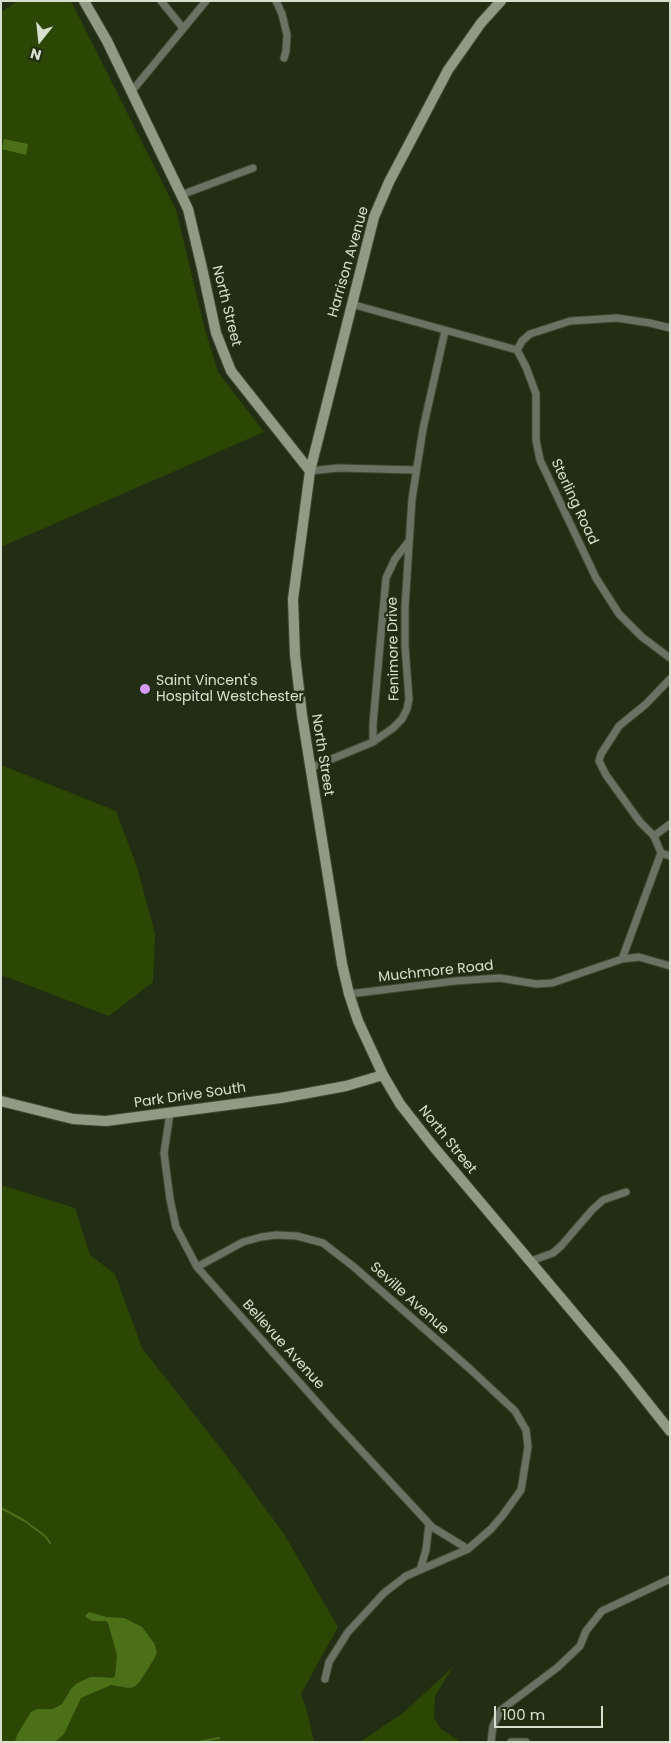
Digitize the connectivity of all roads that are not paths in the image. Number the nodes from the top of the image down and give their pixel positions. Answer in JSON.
{"nodes":[{"id":1,"x":84,"y":1,"type":"edge"},
{"id":2,"x":160,"y":1,"type":"edge"},
{"id":3,"x":206,"y":1,"type":"edge"},
{"id":4,"x":276,"y":1,"type":"edge"},
{"id":5,"x":501,"y":1,"type":"edge"},
{"id":6,"x":183,"y":28,"type":"junction"},
{"id":7,"x":284,"y":58,"type":"dead end"},
{"id":8,"x":132,"y":91,"type":"junction"},
{"id":9,"x":253,"y":168,"type":"dead end"},
{"id":10,"x":181,"y":195,"type":"junction"},
{"id":11,"x":351,"y":304,"type":"junction"},
{"id":12,"x":670,"y":328,"type":"edge"},
{"id":13,"x":445,"y":331,"type":"junction"},
{"id":14,"x":516,"y":350,"type":"junction"},
{"id":15,"x":416,"y":470,"type":"junction"},
{"id":16,"x":310,"y":471,"type":"junction"},
{"id":17,"x":409,"y":541,"type":"junction"},
{"id":18,"x":670,"y":658,"type":"edge"},
{"id":19,"x":670,"y":679,"type":"edge"},
{"id":20,"x":373,"y":742,"type":"junction"},
{"id":21,"x":310,"y":768,"type":"junction"},
{"id":22,"x":670,"y":824,"type":"edge"},
{"id":23,"x":654,"y":836,"type":"junction"},
{"id":24,"x":661,"y":853,"type":"junction"},
{"id":25,"x":670,"y":856,"type":"edge"},
{"id":26,"x":622,"y":959,"type":"junction"},
{"id":27,"x":670,"y":966,"type":"edge"},
{"id":28,"x":349,"y":994,"type":"junction"},
{"id":29,"x":383,"y":1075,"type":"junction"},
{"id":30,"x":1,"y":1101,"type":"edge"},
{"id":31,"x":170,"y":1113,"type":"junction"},
{"id":32,"x":626,"y":1192,"type":"dead end"},
{"id":33,"x":531,"y":1261,"type":"junction"},
{"id":34,"x":196,"y":1268,"type":"junction"},
{"id":35,"x":670,"y":1431,"type":"edge"},
{"id":36,"x":429,"y":1524,"type":"junction"},
{"id":37,"x":468,"y":1549,"type":"junction"},
{"id":38,"x":420,"y":1570,"type":"junction"},
{"id":39,"x":670,"y":1579,"type":"edge"},
{"id":40,"x":325,"y":1679,"type":"dead end"},
{"id":41,"x":512,"y":1740,"type":"edge"},
{"id":42,"x":491,"y":1742,"type":"edge"},
{"id":43,"x":526,"y":1742,"type":"edge"}],
"edges":[{"from":1,"to":8,"type":"main road","name":"North Street"},
{"from":2,"to":6,"type":"street"},
{"from":3,"to":6,"type":"street"},
{"from":4,"to":7,"type":"street"},
{"from":5,"to":11,"type":"main road","name":"Harrison Avenue"},
{"from":6,"to":8,"type":"street"},
{"from":8,"to":10,"type":"main road","name":"North Street"},
{"from":9,"to":10,"type":"street"},
{"from":10,"to":16,"type":"main road","name":"North Street"},
{"from":11,"to":13,"type":"street"},
{"from":11,"to":16,"type":"main road","name":"Harrison Avenue"},
{"from":12,"to":14,"type":"street"},
{"from":13,"to":14,"type":"street"},
{"from":13,"to":15,"type":"street","name":"Fenimore Drive"},
{"from":14,"to":18,"type":"street","name":"Sterling Road"},
{"from":15,"to":16,"type":"street"},
{"from":15,"to":17,"type":"street","name":"Fenimore Drive"},
{"from":16,"to":21,"type":"main road","name":"North Street"},
{"from":17,"to":20,"type":"street","name":"Fenimore Drive"},
{"from":17,"to":20,"type":"street","name":"Fenimore Drive"},
{"from":19,"to":23,"type":"street"},
{"from":20,"to":21,"type":"street","name":"Fenimore Drive"},
{"from":21,"to":28,"type":"main road","name":"North Street"},
{"from":22,"to":23,"type":"street"},
{"from":23,"to":24,"type":"street"},
{"from":24,"to":25,"type":"street"},
{"from":24,"to":26,"type":"street"},
{"from":26,"to":27,"type":"street","name":"Muchmore Road"},
{"from":26,"to":28,"type":"street","name":"Muchmore Road"},
{"from":28,"to":29,"type":"main road","name":"North Street"},
{"from":29,"to":31,"type":"main road","name":"Park Drive South"},
{"from":29,"to":33,"type":"main road","name":"North Street"},
{"from":30,"to":31,"type":"main road","name":"Park Drive South"},
{"from":31,"to":34,"type":"street","name":"Bellevue Avenue"},
{"from":32,"to":33,"type":"street"},
{"from":33,"to":35,"type":"main road","name":"North Street"},
{"from":34,"to":36,"type":"street","name":"Bellevue Avenue"},
{"from":34,"to":37,"type":"street","name":"Seville Avenue"},
{"from":36,"to":37,"type":"street","name":"Bellevue Avenue"},
{"from":36,"to":38,"type":"street"},
{"from":37,"to":38,"type":"street"},
{"from":38,"to":40,"type":"street"},
{"from":39,"to":42,"type":"street"},
{"from":41,"to":43,"type":"street"}]}
